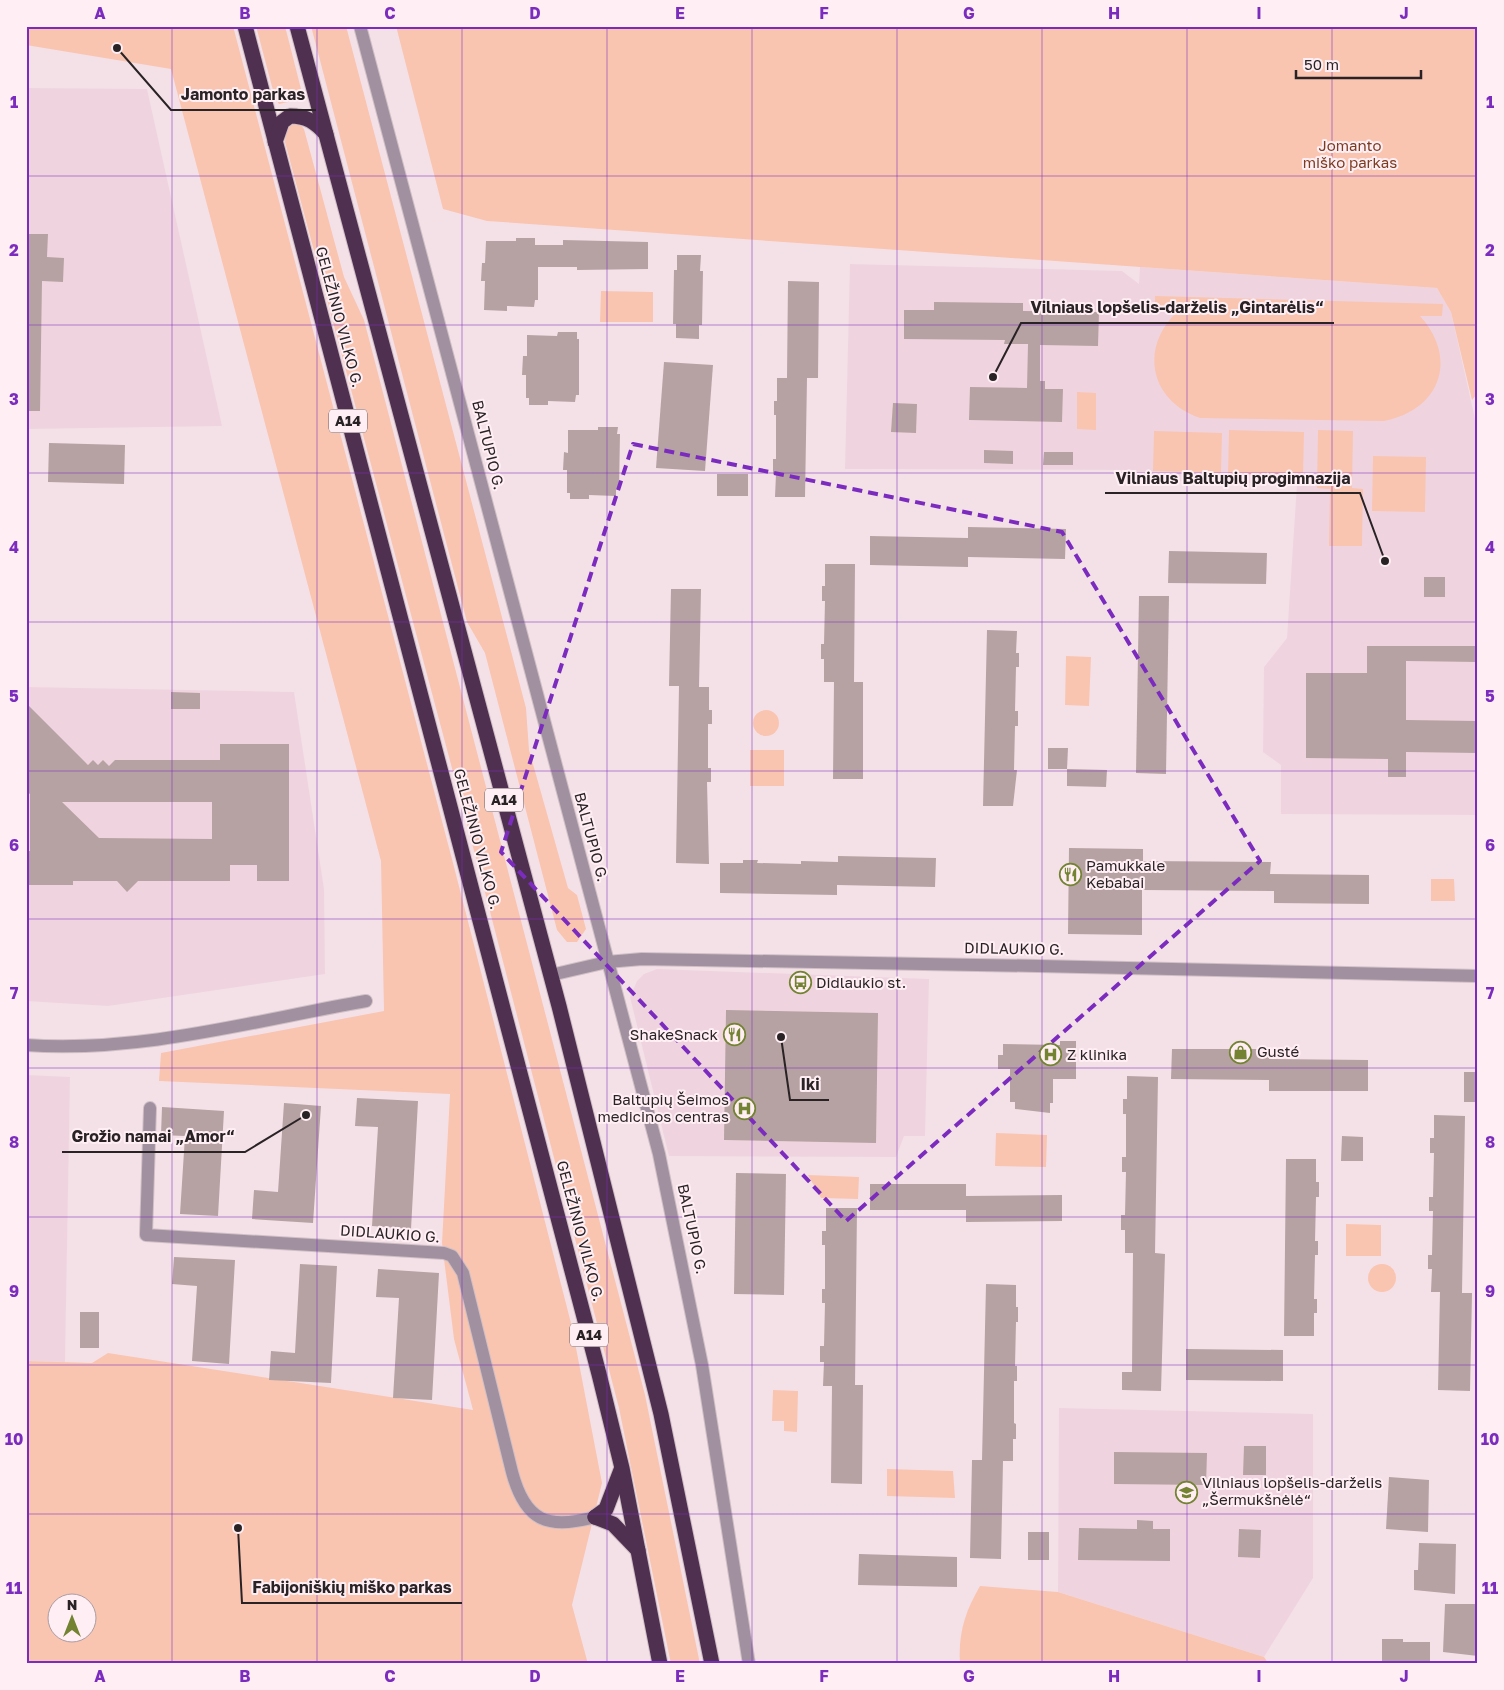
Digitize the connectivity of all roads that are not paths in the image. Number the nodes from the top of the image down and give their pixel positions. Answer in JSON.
{"nodes":[{"id":1,"x":245,"y":26,"type":"edge"},
{"id":2,"x":297,"y":26,"type":"edge"},
{"id":3,"x":360,"y":26,"type":"edge"},
{"id":4,"x":326,"y":134,"type":"junction"},
{"id":5,"x":275,"y":142,"type":"junction"},
{"id":6,"x":607,"y":962,"type":"junction"},
{"id":7,"x":551,"y":975,"type":"junction"},
{"id":8,"x":1478,"y":976,"type":"edge"},
{"id":9,"x":366,"y":1001,"type":"dead end"},
{"id":10,"x":26,"y":1045,"type":"edge"},
{"id":11,"x":150,"y":1108,"type":"dead end"},
{"id":12,"x":622,"y":1468,"type":"junction"},
{"id":13,"x":595,"y":1517,"type":"junction"},
{"id":14,"x":639,"y":1551,"type":"junction"},
{"id":15,"x":660,"y":1664,"type":"edge"},
{"id":16,"x":712,"y":1664,"type":"edge"},
{"id":17,"x":749,"y":1664,"type":"edge"}],
"edges":[{"from":1,"to":5,"type":"highway","name":"GELEŽINIO VILKO G.","number":"A14"},
{"from":2,"to":4,"type":"highway","number":"A14"},
{"from":3,"to":6,"type":"street","name":"BALTUPIO G."},
{"from":4,"to":5,"type":"highway"},
{"from":4,"to":7,"type":"highway","number":"A14"},
{"from":5,"to":12,"type":"highway","name":"GELEŽINIO VILKO G.","number":"A14"},
{"from":6,"to":7,"type":"street","name":"DIDLAUKIO G."},
{"from":6,"to":8,"type":"street","name":"DIDLAUKIO G."},
{"from":6,"to":17,"type":"street","name":"BALTUPIO G."},
{"from":7,"to":16,"type":"highway","number":"A14"},
{"from":9,"to":10,"type":"street"},
{"from":11,"to":13,"type":"street","name":"DIDLAUKIO G."},
{"from":12,"to":13,"type":"highway"},
{"from":12,"to":14,"type":"highway","name":"GELEŽINIO VILKO G.","number":"A14"},
{"from":13,"to":14,"type":"highway"},
{"from":14,"to":15,"type":"highway","name":"GELEŽINIO VILKO G.","number":"A14"}]}
